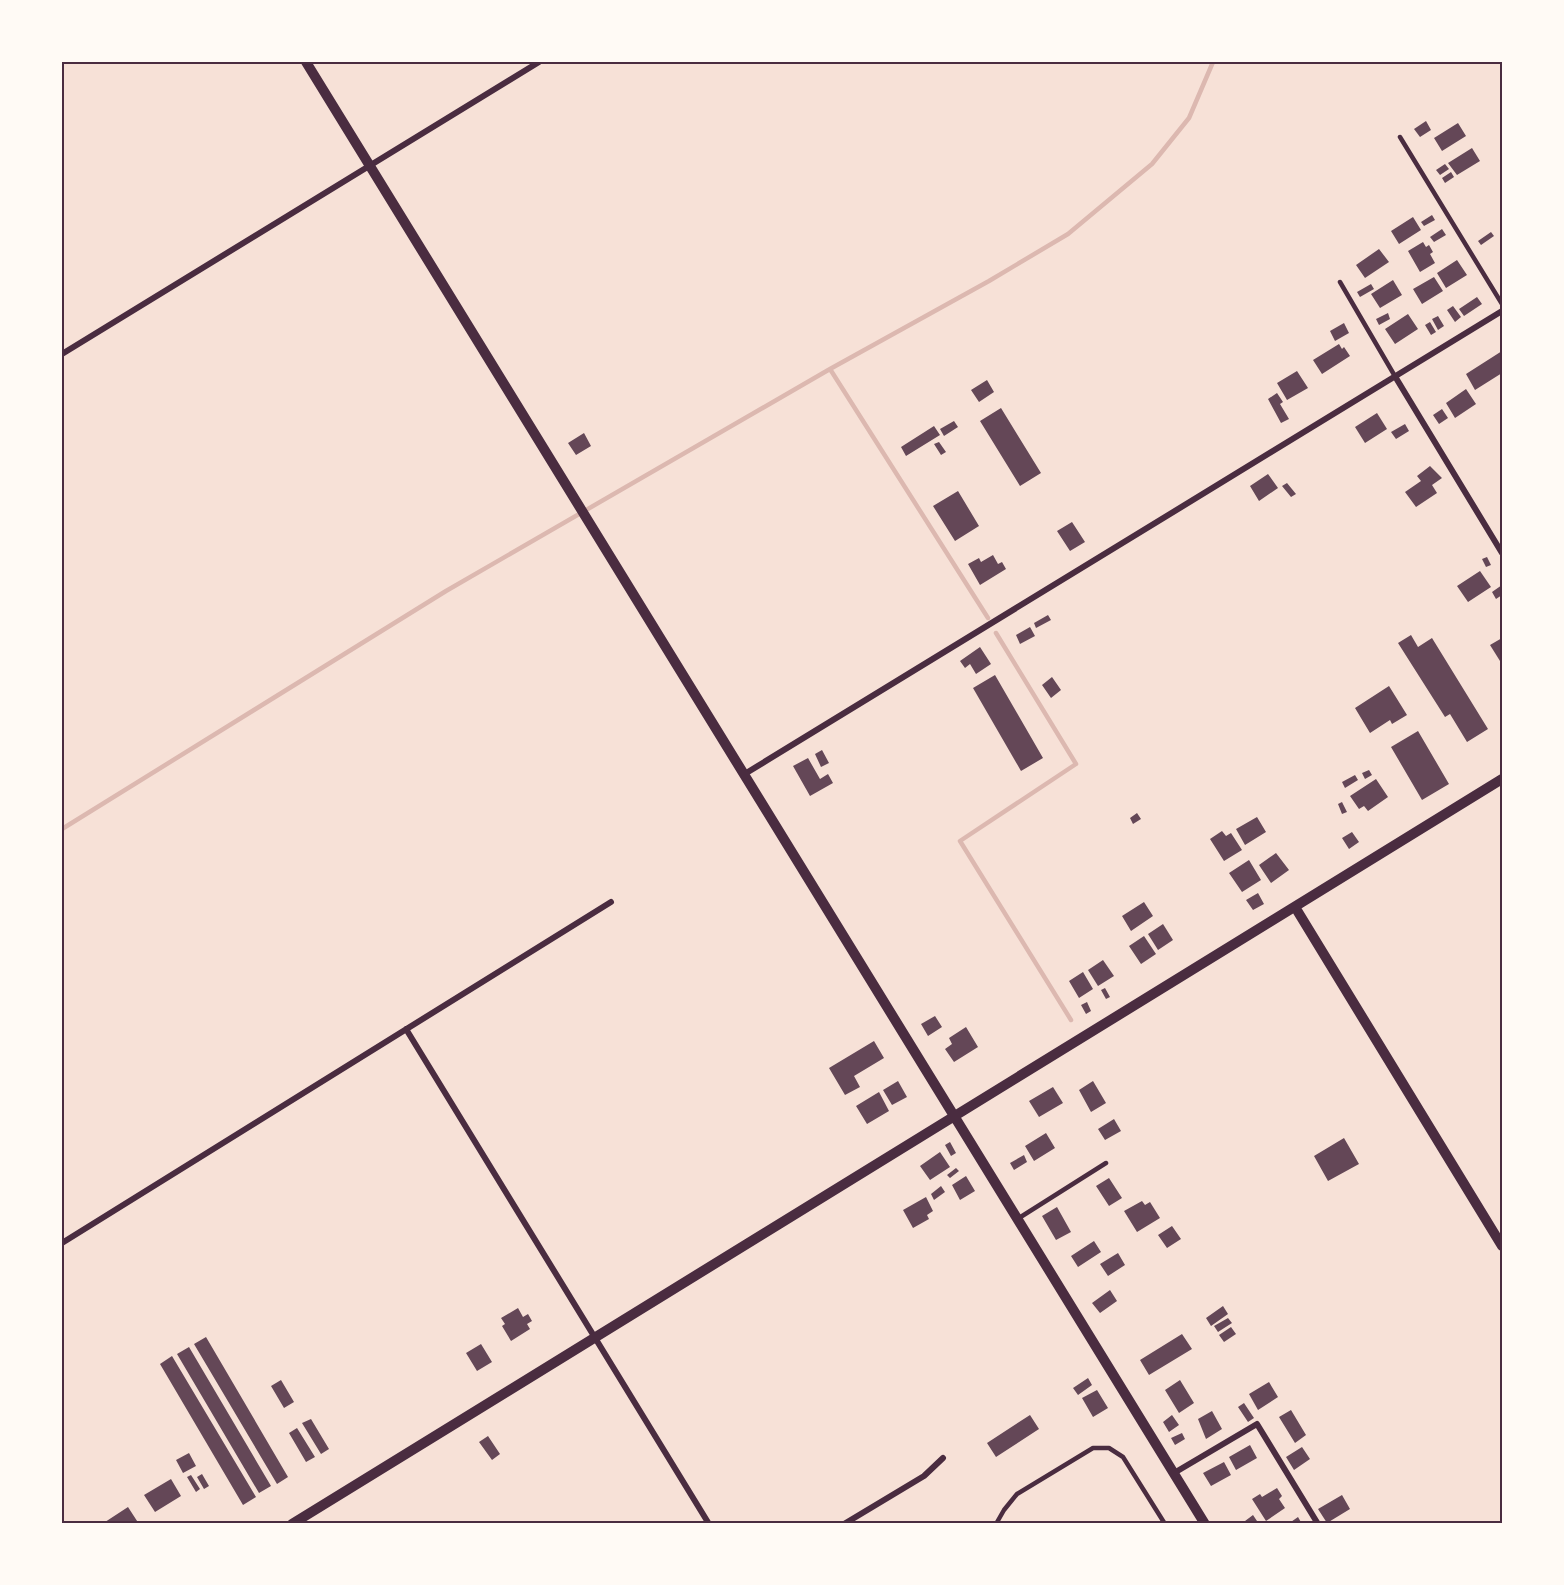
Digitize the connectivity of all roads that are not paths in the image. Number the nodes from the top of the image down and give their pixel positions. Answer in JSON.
{"nodes":[{"id":1,"x":306,"y":62,"type":"edge"},
{"id":2,"x":539,"y":62,"type":"edge"},
{"id":3,"x":1400,"y":136,"type":"dead end"},
{"id":4,"x":370,"y":165,"type":"junction"},
{"id":5,"x":1340,"y":282,"type":"dead end"},
{"id":6,"x":1503,"y":303,"type":"edge"},
{"id":7,"x":1503,"y":311,"type":"edge"},
{"id":8,"x":62,"y":354,"type":"edge"},
{"id":9,"x":1396,"y":378,"type":"junction"},
{"id":10,"x":1503,"y":553,"type":"edge"},
{"id":11,"x":743,"y":775,"type":"junction"},
{"id":12,"x":1503,"y":779,"type":"edge"},
{"id":13,"x":611,"y":902,"type":"dead end"},
{"id":14,"x":1295,"y":907,"type":"junction"},
{"id":15,"x":406,"y":1029,"type":"junction"},
{"id":16,"x":954,"y":1116,"type":"junction"},
{"id":17,"x":1106,"y":1164,"type":"dead end"},
{"id":18,"x":1017,"y":1220,"type":"junction"},
{"id":19,"x":62,"y":1243,"type":"edge"},
{"id":20,"x":1503,"y":1245,"type":"edge"},
{"id":21,"x":593,"y":1338,"type":"junction"},
{"id":22,"x":943,"y":1458,"type":"dead end"},
{"id":23,"x":1174,"y":1473,"type":"junction"},
{"id":24,"x":292,"y":1524,"type":"edge"},
{"id":25,"x":709,"y":1524,"type":"edge"},
{"id":26,"x":844,"y":1524,"type":"edge"},
{"id":27,"x":996,"y":1524,"type":"edge"},
{"id":28,"x":1165,"y":1524,"type":"edge"},
{"id":29,"x":1205,"y":1524,"type":"edge"},
{"id":30,"x":1318,"y":1524,"type":"edge"}],
"edges":[{"from":1,"to":4,"type":"street"},
{"from":2,"to":4,"type":"street"},
{"from":3,"to":6,"type":"lane"},
{"from":4,"to":8,"type":"street"},
{"from":4,"to":11,"type":"street"},
{"from":5,"to":9,"type":"lane"},
{"from":7,"to":9,"type":"street"},
{"from":9,"to":10,"type":"street"},
{"from":9,"to":11,"type":"street"},
{"from":11,"to":16,"type":"street"},
{"from":12,"to":14,"type":"street"},
{"from":13,"to":15,"type":"street"},
{"from":14,"to":16,"type":"street"},
{"from":14,"to":20,"type":"street"},
{"from":15,"to":19,"type":"street"},
{"from":15,"to":21,"type":"street"},
{"from":16,"to":18,"type":"street"},
{"from":16,"to":21,"type":"street"},
{"from":17,"to":18,"type":"lane"},
{"from":18,"to":23,"type":"street"},
{"from":21,"to":24,"type":"street"},
{"from":21,"to":25,"type":"street"},
{"from":22,"to":26,"type":"street"},
{"from":23,"to":29,"type":"street"},
{"from":23,"to":30,"type":"street"},
{"from":27,"to":28,"type":"lane"}]}
